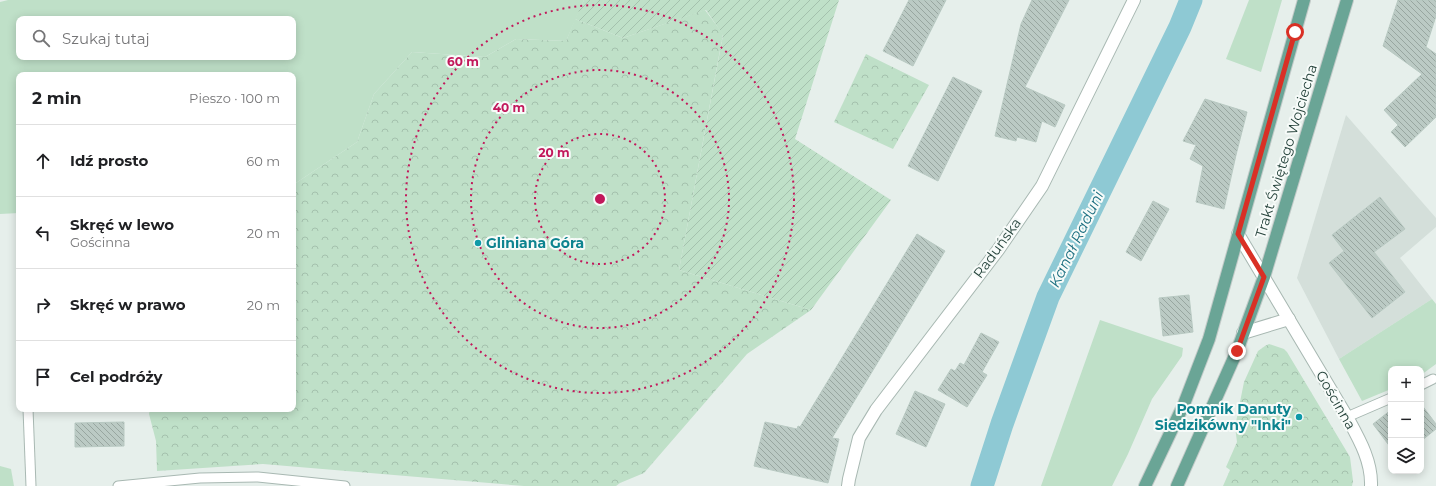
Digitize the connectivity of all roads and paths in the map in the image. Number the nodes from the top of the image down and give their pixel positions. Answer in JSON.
{"nodes":[{"id":1,"x":1134,"y":0,"type":"edge"},
{"id":2,"x":1304,"y":0,"type":"edge"},
{"id":3,"x":1347,"y":0,"type":"edge"},
{"id":4,"x":1238,"y":234,"type":"junction"},
{"id":5,"x":1264,"y":277,"type":"junction"},
{"id":6,"x":1289,"y":319,"type":"junction"},
{"id":7,"x":1243,"y":333,"type":"junction"},
{"id":8,"x":1433,"y":379,"type":"dead end"},
{"id":9,"x":1424,"y":384,"type":"edge"},
{"id":10,"x":1388,"y":399,"type":"edge"},
{"id":11,"x":28,"y":412,"type":"edge"},
{"id":12,"x":1347,"y":417,"type":"junction"},
{"id":13,"x":30,"y":486,"type":"edge"},
{"id":14,"x":118,"y":486,"type":"edge"},
{"id":15,"x":345,"y":486,"type":"edge"},
{"id":16,"x":848,"y":486,"type":"edge"},
{"id":17,"x":1145,"y":486,"type":"edge"},
{"id":18,"x":1177,"y":486,"type":"edge"},
{"id":19,"x":1371,"y":486,"type":"edge"}],
"edges":[{"from":1,"to":16,"type":"street","name":"Raduńska"},
{"from":2,"to":4,"type":"main road","name":"Trakt Świętego Wojciecha"},
{"from":3,"to":5,"type":"main road","name":"Trakt Świętego Wojciecha"},
{"from":4,"to":5,"type":"street","name":"Gościnna"},
{"from":4,"to":17,"type":"main road","name":"Trakt Świętego Wojciecha"},
{"from":5,"to":6,"type":"street","name":"Gościnna"},
{"from":5,"to":7,"type":"main road","name":"Trakt Świętego Wojciecha"},
{"from":6,"to":7,"type":"street"},
{"from":6,"to":12,"type":"street","name":"Gościnna"},
{"from":7,"to":18,"type":"main road","name":"Trakt Świętego Wojciecha"},
{"from":8,"to":9,"type":"lane"},
{"from":10,"to":12,"type":"lane"},
{"from":11,"to":13,"type":"lane"},
{"from":12,"to":19,"type":"street","name":"Gościnna"},
{"from":14,"to":15,"type":"lane"}]}
